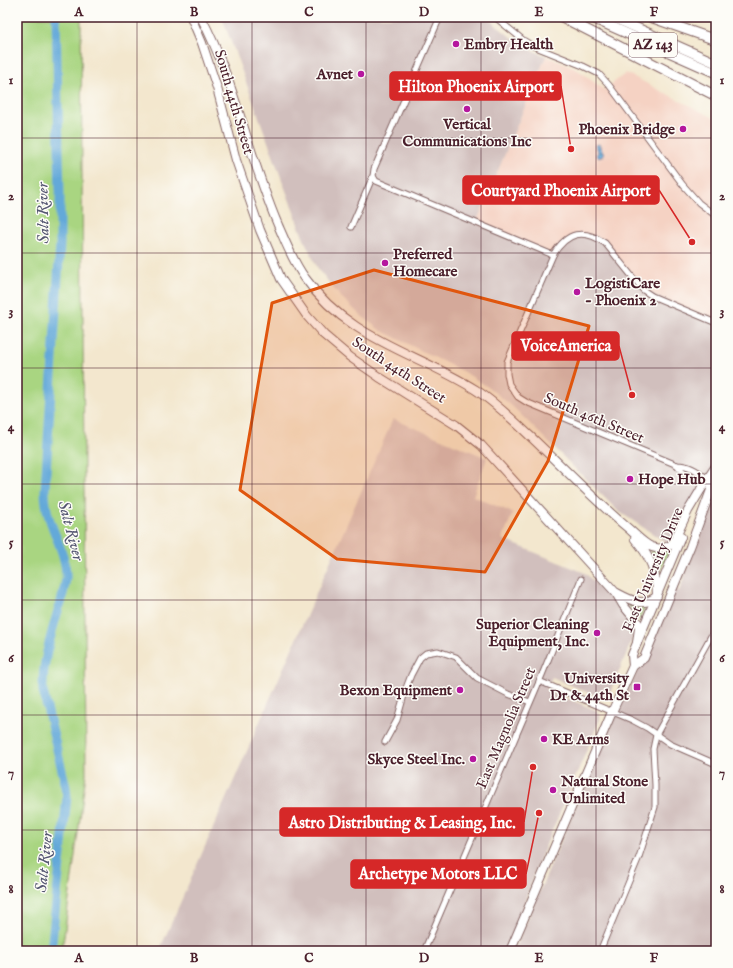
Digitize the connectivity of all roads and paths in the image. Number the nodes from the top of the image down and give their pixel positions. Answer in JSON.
{"nodes":[{"id":1,"x":191,"y":17,"type":"edge"},
{"id":2,"x":201,"y":17,"type":"edge"},
{"id":3,"x":440,"y":17,"type":"edge"},
{"id":4,"x":495,"y":17,"type":"edge"},
{"id":5,"x":562,"y":17,"type":"edge"},
{"id":6,"x":590,"y":17,"type":"edge"},
{"id":7,"x":612,"y":17,"type":"edge"},
{"id":8,"x":650,"y":17,"type":"edge"},
{"id":9,"x":716,"y":40,"type":"edge"},
{"id":10,"x":716,"y":63,"type":"edge"},
{"id":11,"x":716,"y":73,"type":"edge"},
{"id":12,"x":716,"y":96,"type":"edge"},
{"id":13,"x":372,"y":176,"type":"junction"},
{"id":14,"x":716,"y":216,"type":"edge"},
{"id":15,"x":351,"y":227,"type":"dead end"},
{"id":16,"x":553,"y":255,"type":"junction"},
{"id":17,"x":716,"y":323,"type":"edge"},
{"id":18,"x":716,"y":467,"type":"edge"},
{"id":19,"x":708,"y":482,"type":"junction"},
{"id":20,"x":618,"y":520,"type":"junction"},
{"id":21,"x":581,"y":579,"type":"dead end"},
{"id":22,"x":616,"y":593,"type":"junction"},
{"id":23,"x":657,"y":596,"type":"junction"},
{"id":24,"x":668,"y":600,"type":"junction"},
{"id":25,"x":716,"y":631,"type":"edge"},
{"id":26,"x":637,"y":643,"type":"junction"},
{"id":27,"x":633,"y":666,"type":"junction"},
{"id":28,"x":539,"y":681,"type":"junction"},
{"id":29,"x":530,"y":702,"type":"junction"},
{"id":30,"x":612,"y":712,"type":"junction"},
{"id":31,"x":656,"y":735,"type":"junction"},
{"id":32,"x":385,"y":742,"type":"dead end"},
{"id":33,"x":716,"y":764,"type":"edge"},
{"id":34,"x":424,"y":951,"type":"edge"},
{"id":35,"x":510,"y":951,"type":"edge"},
{"id":36,"x":600,"y":951,"type":"edge"}],
"edges":[{"from":1,"to":22,"type":"main road","name":"South 44th Street"},
{"from":2,"to":20,"type":"main road","name":"South 44th Street"},
{"from":3,"to":13,"type":"street"},
{"from":4,"to":14,"type":"street"},
{"from":5,"to":12,"type":"highway"},
{"from":6,"to":11,"type":"highway","number":"AZ 143"},
{"from":7,"to":10,"type":"highway","number":"AZ 143"},
{"from":8,"to":9,"type":"highway"},
{"from":13,"to":15,"type":"street"},
{"from":13,"to":16,"type":"street"},
{"from":16,"to":17,"type":"street"},
{"from":16,"to":19,"type":"street","name":"South 46th Street"},
{"from":18,"to":19,"type":"main road","name":"East University Drive"},
{"from":19,"to":20,"type":"main road"},
{"from":19,"to":23,"type":"main road","name":"East University Drive"},
{"from":19,"to":24,"type":"main road","name":"East University Drive"},
{"from":20,"to":23,"type":"main road"},
{"from":21,"to":28,"type":"street","name":"East Magnolia Street"},
{"from":22,"to":23,"type":"main road"},
{"from":22,"to":26,"type":"main road","name":"South 44th Street"},
{"from":23,"to":24,"type":"main road"},
{"from":23,"to":26,"type":"main road","name":"East University Drive"},
{"from":24,"to":27,"type":"main road","name":"East University Drive"},
{"from":25,"to":31,"type":"street"},
{"from":26,"to":27,"type":"main road","name":"East University Drive"},
{"from":27,"to":30,"type":"main road","name":"East University Drive"},
{"from":28,"to":29,"type":"street","name":"East Magnolia Street"},
{"from":28,"to":30,"type":"street"},
{"from":29,"to":32,"type":"street"},
{"from":29,"to":34,"type":"street","name":"East Magnolia Street"},
{"from":30,"to":31,"type":"street"},
{"from":30,"to":35,"type":"main road","name":"East University Drive"},
{"from":31,"to":33,"type":"street"},
{"from":31,"to":36,"type":"street"}]}
